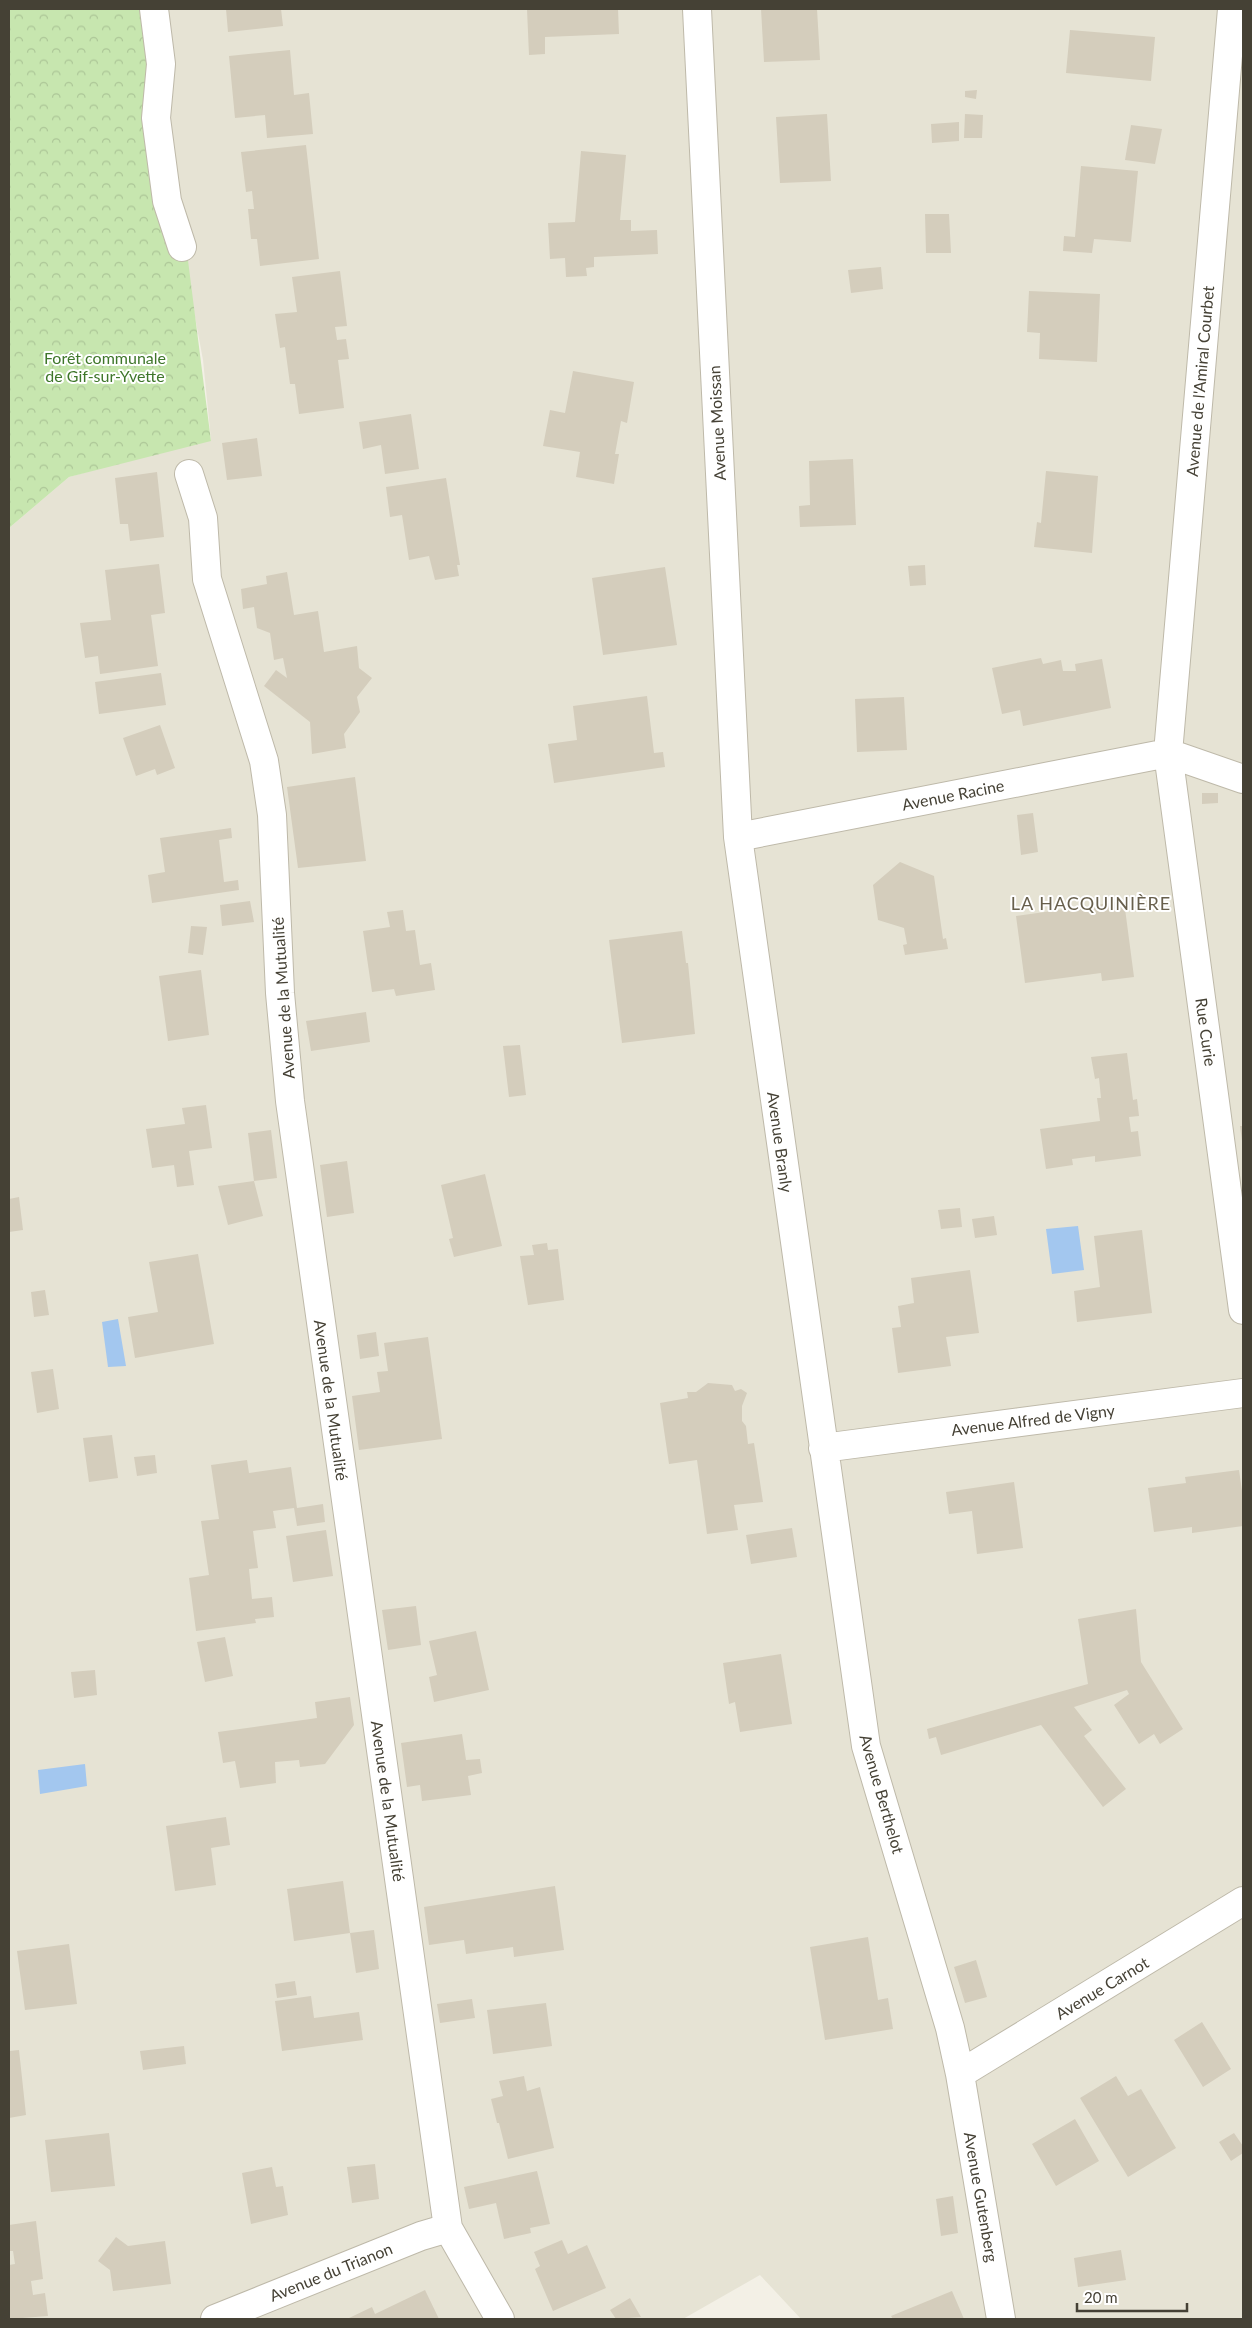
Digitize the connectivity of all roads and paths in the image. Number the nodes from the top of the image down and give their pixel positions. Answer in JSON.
{"nodes":[{"id":1,"x":154,"y":9,"type":"edge"},
{"id":2,"x":697,"y":9,"type":"edge"},
{"id":3,"x":1232,"y":9,"type":"edge"},
{"id":4,"x":182,"y":247,"type":"dead end"},
{"id":5,"x":189,"y":474,"type":"dead end"},
{"id":6,"x":1168,"y":753,"type":"junction"},
{"id":7,"x":1243,"y":779,"type":"edge"},
{"id":8,"x":738,"y":836,"type":"junction"},
{"id":9,"x":1243,"y":1310,"type":"edge"},
{"id":10,"x":1243,"y":1393,"type":"edge"},
{"id":11,"x":823,"y":1448,"type":"junction"},
{"id":12,"x":1243,"y":1901,"type":"edge"},
{"id":13,"x":960,"y":2074,"type":"junction"},
{"id":14,"x":448,"y":2228,"type":"junction"},
{"id":15,"x":215,"y":2319,"type":"edge"},
{"id":16,"x":500,"y":2319,"type":"edge"},
{"id":17,"x":1001,"y":2319,"type":"edge"}],
"edges":[{"from":1,"to":4,"type":"street"},
{"from":2,"to":8,"type":"street","name":"Avenue Moissan"},
{"from":3,"to":6,"type":"street","name":"Avenue de l'Amiral Courbet"},
{"from":5,"to":14,"type":"street","name":"Avenue de la Mutualité"},
{"from":6,"to":7,"type":"street"},
{"from":6,"to":8,"type":"street","name":"Avenue Racine"},
{"from":6,"to":9,"type":"street","name":"Rue Curie"},
{"from":8,"to":11,"type":"street","name":"Avenue Branly"},
{"from":10,"to":11,"type":"street","name":"Avenue Alfred de Vigny"},
{"from":11,"to":13,"type":"street","name":"Avenue Berthelot"},
{"from":12,"to":13,"type":"street","name":"Avenue Carnot"},
{"from":13,"to":17,"type":"street","name":"Avenue Gutenberg"},
{"from":14,"to":15,"type":"street","name":"Avenue du Trianon"},
{"from":14,"to":16,"type":"street","name":"Avenue de la Mutualité"}]}
